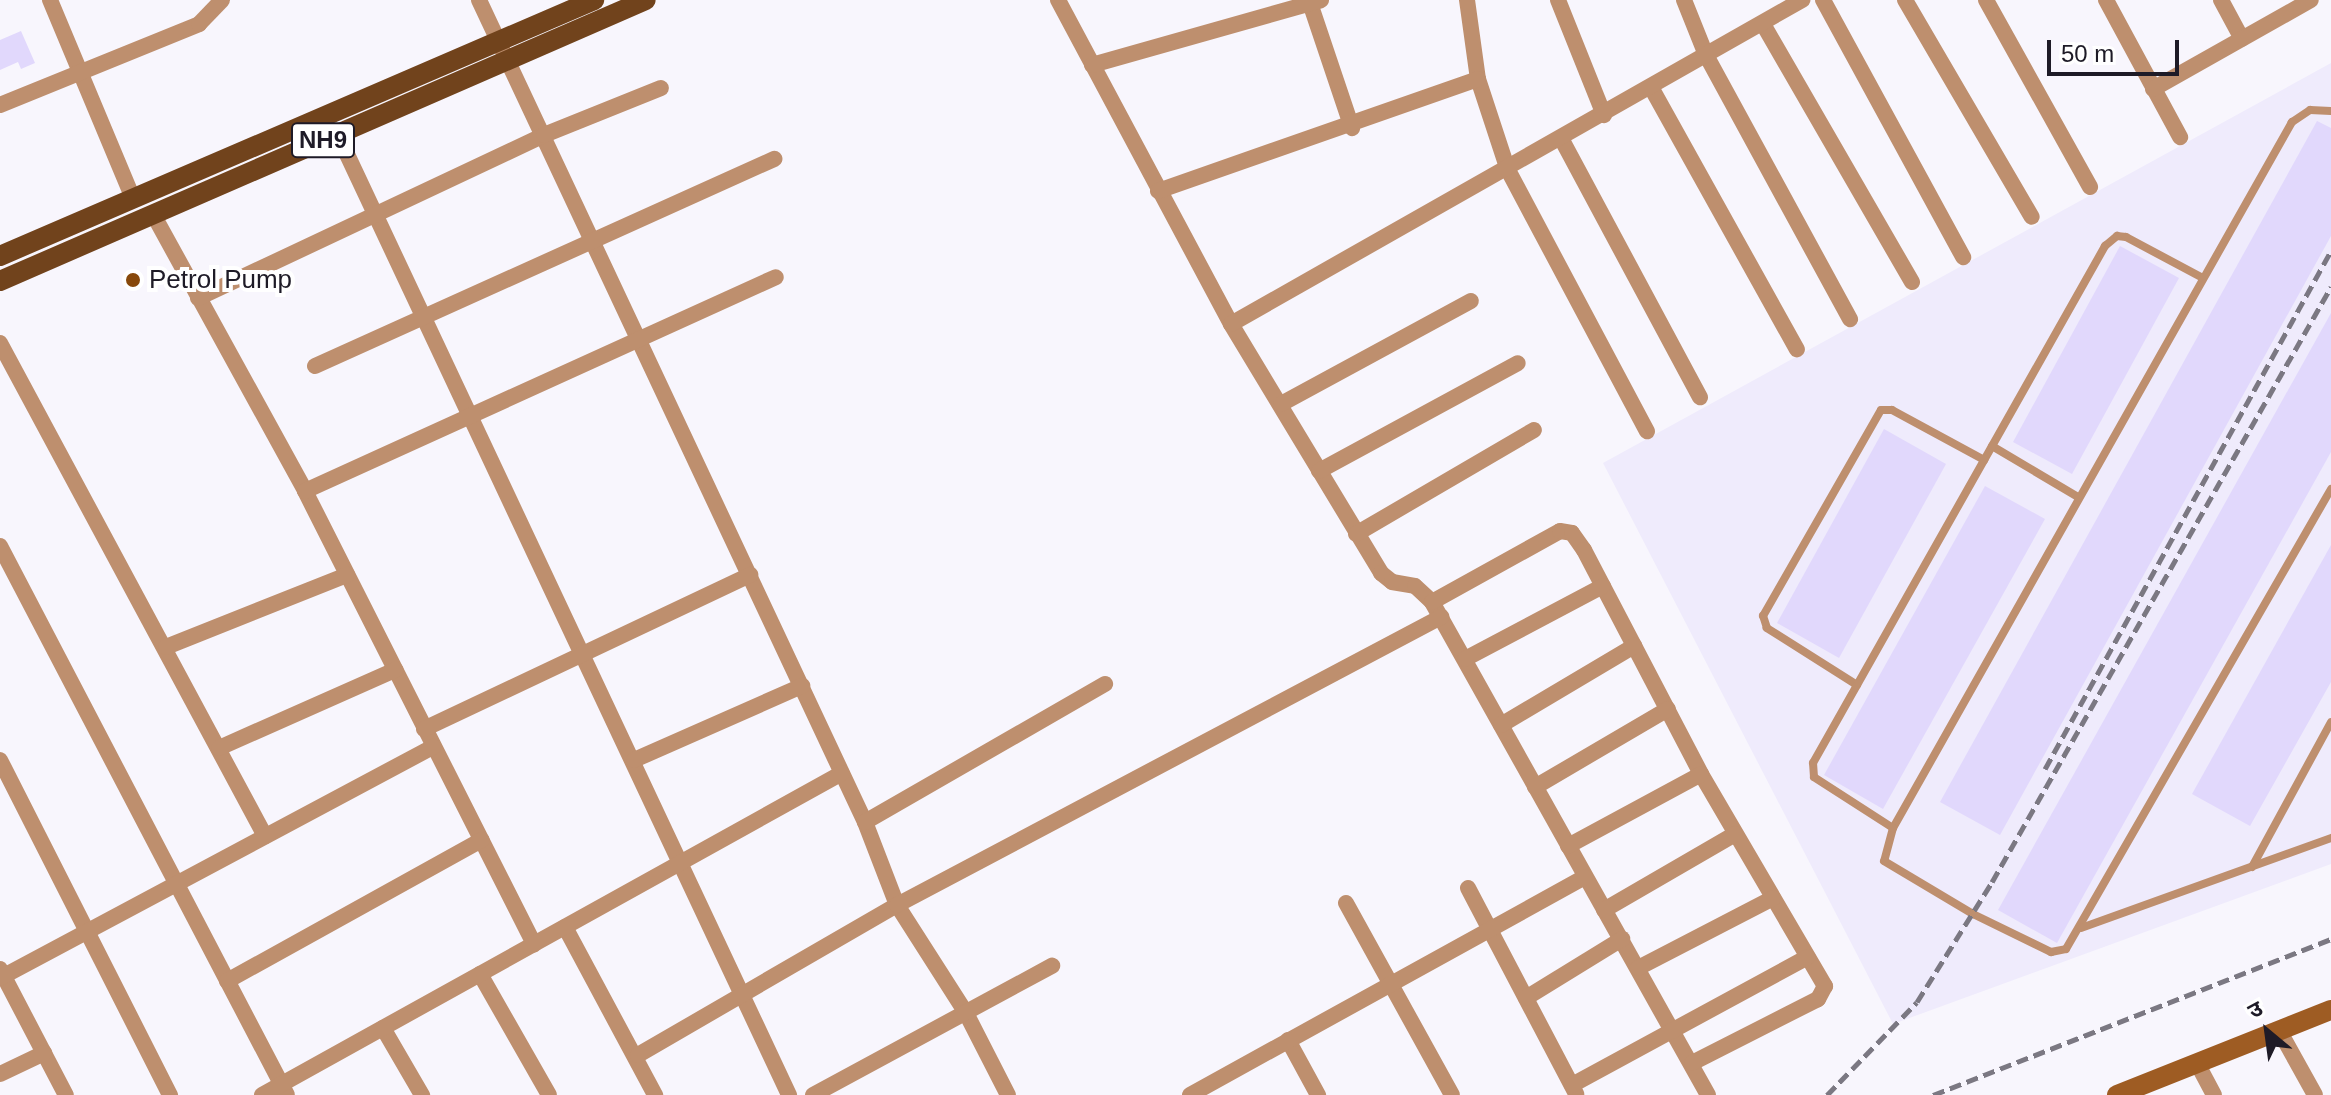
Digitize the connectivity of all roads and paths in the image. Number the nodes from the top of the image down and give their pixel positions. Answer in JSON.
{"nodes":[{"id":1,"x":50,"y":0,"type":"edge"},
{"id":2,"x":222,"y":0,"type":"edge"},
{"id":3,"x":479,"y":0,"type":"edge"},
{"id":4,"x":594,"y":0,"type":"edge"},
{"id":5,"x":646,"y":0,"type":"edge"},
{"id":6,"x":1058,"y":0,"type":"edge"},
{"id":7,"x":1467,"y":0,"type":"edge"},
{"id":8,"x":1558,"y":0,"type":"edge"},
{"id":9,"x":1684,"y":0,"type":"edge"},
{"id":10,"x":1802,"y":0,"type":"edge"},
{"id":11,"x":1823,"y":0,"type":"edge"},
{"id":12,"x":1905,"y":0,"type":"edge"},
{"id":13,"x":1986,"y":0,"type":"edge"},
{"id":14,"x":2106,"y":0,"type":"edge"},
{"id":15,"x":2221,"y":0,"type":"edge"},
{"id":16,"x":2311,"y":0,"type":"edge"},
{"id":17,"x":1315,"y":1,"type":"edge"},
{"id":18,"x":566,"y":5,"type":"edge"},
{"id":19,"x":1763,"y":24,"type":"junction"},
{"id":20,"x":2242,"y":39,"type":"junction"},
{"id":21,"x":497,"y":41,"type":"junction"},
{"id":22,"x":1706,"y":55,"type":"junction"},
{"id":23,"x":506,"y":61,"type":"junction"},
{"id":24,"x":1092,"y":65,"type":"junction"},
{"id":25,"x":79,"y":71,"type":"junction"},
{"id":26,"x":1478,"y":79,"type":"junction"},
{"id":27,"x":661,"y":88,"type":"dead end"},
{"id":28,"x":1652,"y":89,"type":"junction"},
{"id":29,"x":2153,"y":89,"type":"junction"},
{"id":30,"x":0,"y":105,"type":"edge"},
{"id":31,"x":2331,"y":111,"type":"edge"},
{"id":32,"x":1604,"y":115,"type":"junction"},
{"id":33,"x":1352,"y":128,"type":"junction"},
{"id":34,"x":337,"y":133,"type":"junction"},
{"id":35,"x":544,"y":135,"type":"junction"},
{"id":36,"x":2180,"y":137,"type":"dead end"},
{"id":37,"x":1562,"y":140,"type":"junction"},
{"id":38,"x":774,"y":159,"type":"dead end"},
{"id":39,"x":1508,"y":170,"type":"junction"},
{"id":40,"x":2090,"y":187,"type":"dead end"},
{"id":41,"x":1158,"y":191,"type":"junction"},
{"id":42,"x":133,"y":198,"type":"junction"},
{"id":43,"x":375,"y":213,"type":"junction"},
{"id":44,"x":153,"y":214,"type":"junction"},
{"id":45,"x":2032,"y":217,"type":"dead end"},
{"id":46,"x":595,"y":240,"type":"junction"},
{"id":47,"x":0,"y":256,"type":"edge"},
{"id":48,"x":1963,"y":257,"type":"dead end"},
{"id":49,"x":776,"y":277,"type":"dead end"},
{"id":50,"x":2201,"y":277,"type":"junction"},
{"id":51,"x":0,"y":281,"type":"edge"},
{"id":52,"x":1912,"y":282,"type":"dead end"},
{"id":53,"x":198,"y":298,"type":"junction"},
{"id":54,"x":1471,"y":301,"type":"dead end"},
{"id":55,"x":424,"y":317,"type":"junction"},
{"id":56,"x":1850,"y":319,"type":"dead end"},
{"id":57,"x":1231,"y":324,"type":"junction"},
{"id":58,"x":641,"y":337,"type":"junction"},
{"id":59,"x":0,"y":343,"type":"edge"},
{"id":60,"x":1797,"y":349,"type":"dead end"},
{"id":61,"x":1518,"y":363,"type":"dead end"},
{"id":62,"x":315,"y":366,"type":"dead end"},
{"id":63,"x":1700,"y":397,"type":"dead end"},
{"id":64,"x":1281,"y":404,"type":"junction"},
{"id":65,"x":472,"y":418,"type":"junction"},
{"id":66,"x":1534,"y":430,"type":"dead end"},
{"id":67,"x":1647,"y":431,"type":"dead end"},
{"id":68,"x":1992,"y":446,"type":"junction"},
{"id":69,"x":1984,"y":460,"type":"junction"},
{"id":70,"x":1319,"y":471,"type":"junction"},
{"id":71,"x":2331,"y":489,"type":"edge"},
{"id":72,"x":305,"y":491,"type":"junction"},
{"id":73,"x":2078,"y":497,"type":"junction"},
{"id":74,"x":1356,"y":534,"type":"junction"},
{"id":75,"x":0,"y":546,"type":"edge"},
{"id":76,"x":347,"y":575,"type":"junction"},
{"id":77,"x":750,"y":575,"type":"junction"},
{"id":78,"x":1603,"y":586,"type":"junction"},
{"id":79,"x":1436,"y":610,"type":"junction"},
{"id":80,"x":1634,"y":646,"type":"junction"},
{"id":81,"x":166,"y":647,"type":"junction"},
{"id":82,"x":583,"y":653,"type":"junction"},
{"id":83,"x":1465,"y":659,"type":"junction"},
{"id":84,"x":395,"y":670,"type":"junction"},
{"id":85,"x":1105,"y":684,"type":"dead end"},
{"id":86,"x":1857,"y":685,"type":"junction"},
{"id":87,"x":802,"y":686,"type":"junction"},
{"id":88,"x":1668,"y":709,"type":"junction"},
{"id":89,"x":2331,"y":722,"type":"edge"},
{"id":90,"x":1501,"y":725,"type":"junction"},
{"id":91,"x":424,"y":729,"type":"junction"},
{"id":92,"x":433,"y":747,"type":"junction"},
{"id":93,"x":219,"y":748,"type":"junction"},
{"id":94,"x":0,"y":760,"type":"edge"},
{"id":95,"x":634,"y":760,"type":"junction"},
{"id":96,"x":842,"y":773,"type":"junction"},
{"id":97,"x":1701,"y":774,"type":"junction"},
{"id":98,"x":1535,"y":787,"type":"junction"},
{"id":99,"x":865,"y":822,"type":"junction"},
{"id":100,"x":1893,"y":828,"type":"junction"},
{"id":101,"x":1735,"y":834,"type":"junction"},
{"id":102,"x":265,"y":836,"type":"junction"},
{"id":103,"x":2331,"y":838,"type":"edge"},
{"id":104,"x":481,"y":840,"type":"junction"},
{"id":105,"x":1568,"y":846,"type":"junction"},
{"id":106,"x":683,"y":862,"type":"junction"},
{"id":107,"x":2252,"y":867,"type":"junction"},
{"id":108,"x":1585,"y":877,"type":"junction"},
{"id":109,"x":177,"y":883,"type":"junction"},
{"id":110,"x":1468,"y":888,"type":"dead end"},
{"id":111,"x":1773,"y":898,"type":"junction"},
{"id":112,"x":1346,"y":903,"type":"dead end"},
{"id":113,"x":897,"y":905,"type":"junction"},
{"id":114,"x":1604,"y":910,"type":"junction"},
{"id":115,"x":565,"y":927,"type":"junction"},
{"id":116,"x":2081,"y":928,"type":"junction"},
{"id":117,"x":1490,"y":929,"type":"junction"},
{"id":118,"x":88,"y":930,"type":"junction"},
{"id":119,"x":1622,"y":939,"type":"junction"},
{"id":120,"x":534,"y":944,"type":"junction"},
{"id":121,"x":1808,"y":957,"type":"junction"},
{"id":122,"x":1052,"y":966,"type":"dead end"},
{"id":123,"x":1638,"y":968,"type":"junction"},
{"id":124,"x":1,"y":974,"type":"edge"},
{"id":125,"x":480,"y":974,"type":"junction"},
{"id":126,"x":227,"y":981,"type":"junction"},
{"id":127,"x":1391,"y":987,"type":"junction"},
{"id":128,"x":1526,"y":998,"type":"junction"},
{"id":129,"x":740,"y":1000,"type":"junction"},
{"id":130,"x":2331,"y":1010,"type":"edge"},
{"id":131,"x":966,"y":1013,"type":"junction"},
{"id":132,"x":1672,"y":1027,"type":"junction"},
{"id":133,"x":383,"y":1028,"type":"junction"},
{"id":134,"x":2279,"y":1030,"type":"junction"},
{"id":135,"x":1288,"y":1040,"type":"junction"},
{"id":136,"x":44,"y":1053,"type":"junction"},
{"id":137,"x":638,"y":1055,"type":"junction"},
{"id":138,"x":1692,"y":1063,"type":"junction"},
{"id":139,"x":2197,"y":1063,"type":"junction"},
{"id":140,"x":0,"y":1074,"type":"edge"},
{"id":141,"x":284,"y":1090,"type":"edge"},
{"id":142,"x":1574,"y":1090,"type":"edge"},
{"id":143,"x":66,"y":1095,"type":"edge"},
{"id":144,"x":170,"y":1095,"type":"edge"},
{"id":145,"x":262,"y":1095,"type":"edge"},
{"id":146,"x":422,"y":1095,"type":"edge"},
{"id":147,"x":549,"y":1095,"type":"edge"},
{"id":148,"x":655,"y":1095,"type":"edge"},
{"id":149,"x":789,"y":1095,"type":"edge"},
{"id":150,"x":813,"y":1095,"type":"edge"},
{"id":151,"x":1008,"y":1095,"type":"edge"},
{"id":152,"x":1190,"y":1095,"type":"edge"},
{"id":153,"x":1318,"y":1095,"type":"edge"},
{"id":154,"x":1452,"y":1095,"type":"edge"},
{"id":155,"x":1708,"y":1095,"type":"edge"},
{"id":156,"x":2117,"y":1095,"type":"edge"},
{"id":157,"x":2214,"y":1095,"type":"edge"},
{"id":158,"x":2315,"y":1095,"type":"edge"}],
"edges":[{"from":1,"to":25,"type":"street"},
{"from":2,"to":25,"type":"street"},
{"from":3,"to":21,"type":"street"},
{"from":4,"to":18,"type":"main road","number":"NH9"},
{"from":5,"to":23,"type":"main road","number":"NH9"},
{"from":6,"to":24,"type":"street"},
{"from":7,"to":26,"type":"street"},
{"from":8,"to":32,"type":"street"},
{"from":9,"to":22,"type":"street"},
{"from":10,"to":19,"type":"street"},
{"from":11,"to":48,"type":"street"},
{"from":12,"to":45,"type":"street"},
{"from":13,"to":40,"type":"street"},
{"from":14,"to":29,"type":"street"},
{"from":15,"to":20,"type":"street"},
{"from":16,"to":20,"type":"street"},
{"from":17,"to":24,"type":"street"},
{"from":17,"to":33,"type":"street"},
{"from":18,"to":21,"type":"main road","number":"NH9"},
{"from":19,"to":22,"type":"street"},
{"from":19,"to":52,"type":"street"},
{"from":20,"to":29,"type":"street"},
{"from":21,"to":23,"type":"street"},
{"from":21,"to":42,"type":"main road","number":"NH9"},
{"from":22,"to":28,"type":"street"},
{"from":22,"to":56,"type":"street"},
{"from":23,"to":34,"type":"main road","number":"NH9"},
{"from":23,"to":35,"type":"street"},
{"from":24,"to":41,"type":"street"},
{"from":25,"to":30,"type":"street"},
{"from":25,"to":42,"type":"street"},
{"from":26,"to":33,"type":"street"},
{"from":26,"to":39,"type":"street"},
{"from":27,"to":35,"type":"street"},
{"from":28,"to":32,"type":"street"},
{"from":28,"to":60,"type":"street"},
{"from":29,"to":36,"type":"street"},
{"from":31,"to":50,"type":"lane"},
{"from":32,"to":37,"type":"street"},
{"from":33,"to":41,"type":"street"},
{"from":34,"to":43,"type":"street"},
{"from":34,"to":44,"type":"main road","number":"NH9"},
{"from":35,"to":43,"type":"street"},
{"from":35,"to":46,"type":"street"},
{"from":37,"to":39,"type":"street"},
{"from":37,"to":63,"type":"street"},
{"from":38,"to":46,"type":"street"},
{"from":39,"to":57,"type":"street"},
{"from":39,"to":67,"type":"street"},
{"from":41,"to":57,"type":"street"},
{"from":42,"to":47,"type":"main road","number":"NH9"},
{"from":43,"to":53,"type":"street"},
{"from":43,"to":55,"type":"street"},
{"from":44,"to":51,"type":"main road","number":"NH9"},
{"from":44,"to":53,"type":"street"},
{"from":46,"to":55,"type":"street"},
{"from":46,"to":58,"type":"street"},
{"from":49,"to":58,"type":"street"},
{"from":50,"to":68,"type":"lane"},
{"from":50,"to":73,"type":"lane"},
{"from":53,"to":72,"type":"street"},
{"from":54,"to":64,"type":"street"},
{"from":55,"to":62,"type":"street"},
{"from":55,"to":65,"type":"street"},
{"from":57,"to":64,"type":"street"},
{"from":58,"to":65,"type":"street"},
{"from":58,"to":77,"type":"street"},
{"from":59,"to":81,"type":"street"},
{"from":61,"to":70,"type":"street"},
{"from":64,"to":70,"type":"street"},
{"from":65,"to":72,"type":"street"},
{"from":65,"to":82,"type":"street"},
{"from":66,"to":74,"type":"street"},
{"from":68,"to":69,"type":"lane"},
{"from":68,"to":73,"type":"lane"},
{"from":69,"to":86,"type":"lane"},
{"from":69,"to":86,"type":"lane"},
{"from":70,"to":74,"type":"street"},
{"from":71,"to":116,"type":"lane"},
{"from":72,"to":76,"type":"street"},
{"from":73,"to":100,"type":"lane"},
{"from":74,"to":79,"type":"street"},
{"from":75,"to":109,"type":"street"},
{"from":76,"to":81,"type":"street"},
{"from":76,"to":84,"type":"street"},
{"from":77,"to":82,"type":"street"},
{"from":77,"to":87,"type":"street"},
{"from":78,"to":79,"type":"street"},
{"from":78,"to":80,"type":"street"},
{"from":78,"to":83,"type":"street"},
{"from":79,"to":83,"type":"street"},
{"from":79,"to":113,"type":"street"},
{"from":80,"to":88,"type":"street"},
{"from":80,"to":90,"type":"street"},
{"from":81,"to":93,"type":"street"},
{"from":82,"to":91,"type":"street"},
{"from":82,"to":95,"type":"street"},
{"from":83,"to":90,"type":"street"},
{"from":84,"to":91,"type":"street"},
{"from":84,"to":93,"type":"street"},
{"from":85,"to":99,"type":"street"},
{"from":86,"to":100,"type":"lane"},
{"from":87,"to":95,"type":"street"},
{"from":87,"to":96,"type":"street"},
{"from":88,"to":97,"type":"street"},
{"from":88,"to":98,"type":"street"},
{"from":89,"to":107,"type":"lane"},
{"from":90,"to":98,"type":"street"},
{"from":91,"to":92,"type":"street"},
{"from":92,"to":102,"type":"street"},
{"from":92,"to":104,"type":"street"},
{"from":93,"to":102,"type":"street"},
{"from":94,"to":118,"type":"street"},
{"from":95,"to":106,"type":"street"},
{"from":96,"to":99,"type":"street"},
{"from":96,"to":106,"type":"street"},
{"from":97,"to":101,"type":"street"},
{"from":97,"to":105,"type":"street"},
{"from":98,"to":105,"type":"street"},
{"from":99,"to":113,"type":"street"},
{"from":100,"to":116,"type":"lane"},
{"from":101,"to":111,"type":"street"},
{"from":101,"to":114,"type":"street"},
{"from":102,"to":109,"type":"street"},
{"from":103,"to":107,"type":"lane"},
{"from":104,"to":120,"type":"street"},
{"from":104,"to":126,"type":"street"},
{"from":105,"to":108,"type":"street"},
{"from":106,"to":115,"type":"street"},
{"from":106,"to":129,"type":"street"},
{"from":107,"to":116,"type":"lane"},
{"from":108,"to":114,"type":"street"},
{"from":108,"to":117,"type":"street"},
{"from":109,"to":118,"type":"street"},
{"from":109,"to":126,"type":"street"},
{"from":110,"to":117,"type":"street"},
{"from":111,"to":121,"type":"street"},
{"from":111,"to":123,"type":"street"},
{"from":112,"to":127,"type":"street"},
{"from":113,"to":129,"type":"street"},
{"from":113,"to":131,"type":"street"},
{"from":114,"to":119,"type":"street"},
{"from":115,"to":120,"type":"street"},
{"from":115,"to":137,"type":"street"},
{"from":117,"to":127,"type":"street"},
{"from":117,"to":128,"type":"street"},
{"from":118,"to":124,"type":"street"},
{"from":118,"to":144,"type":"street"},
{"from":119,"to":123,"type":"street"},
{"from":119,"to":128,"type":"street"},
{"from":120,"to":125,"type":"street"},
{"from":121,"to":132,"type":"street"},
{"from":121,"to":138,"type":"street"},
{"from":122,"to":131,"type":"street"},
{"from":123,"to":132,"type":"street"},
{"from":124,"to":136,"type":"street"},
{"from":125,"to":133,"type":"street"},
{"from":125,"to":147,"type":"street"},
{"from":126,"to":141,"type":"street"},
{"from":127,"to":135,"type":"street"},
{"from":127,"to":154,"type":"street"},
{"from":128,"to":142,"type":"street"},
{"from":129,"to":137,"type":"street"},
{"from":129,"to":149,"type":"street"},
{"from":130,"to":134,"type":"street"},
{"from":131,"to":150,"type":"street"},
{"from":131,"to":151,"type":"street"},
{"from":132,"to":138,"type":"street"},
{"from":132,"to":142,"type":"street"},
{"from":133,"to":141,"type":"street"},
{"from":133,"to":146,"type":"street"},
{"from":134,"to":139,"type":"street"},
{"from":134,"to":158,"type":"street"},
{"from":135,"to":152,"type":"street"},
{"from":135,"to":153,"type":"street"},
{"from":136,"to":140,"type":"street"},
{"from":136,"to":143,"type":"street"},
{"from":137,"to":148,"type":"street"},
{"from":138,"to":155,"type":"street"},
{"from":139,"to":156,"type":"street"},
{"from":139,"to":157,"type":"street"},
{"from":141,"to":145,"type":"street"}]}
